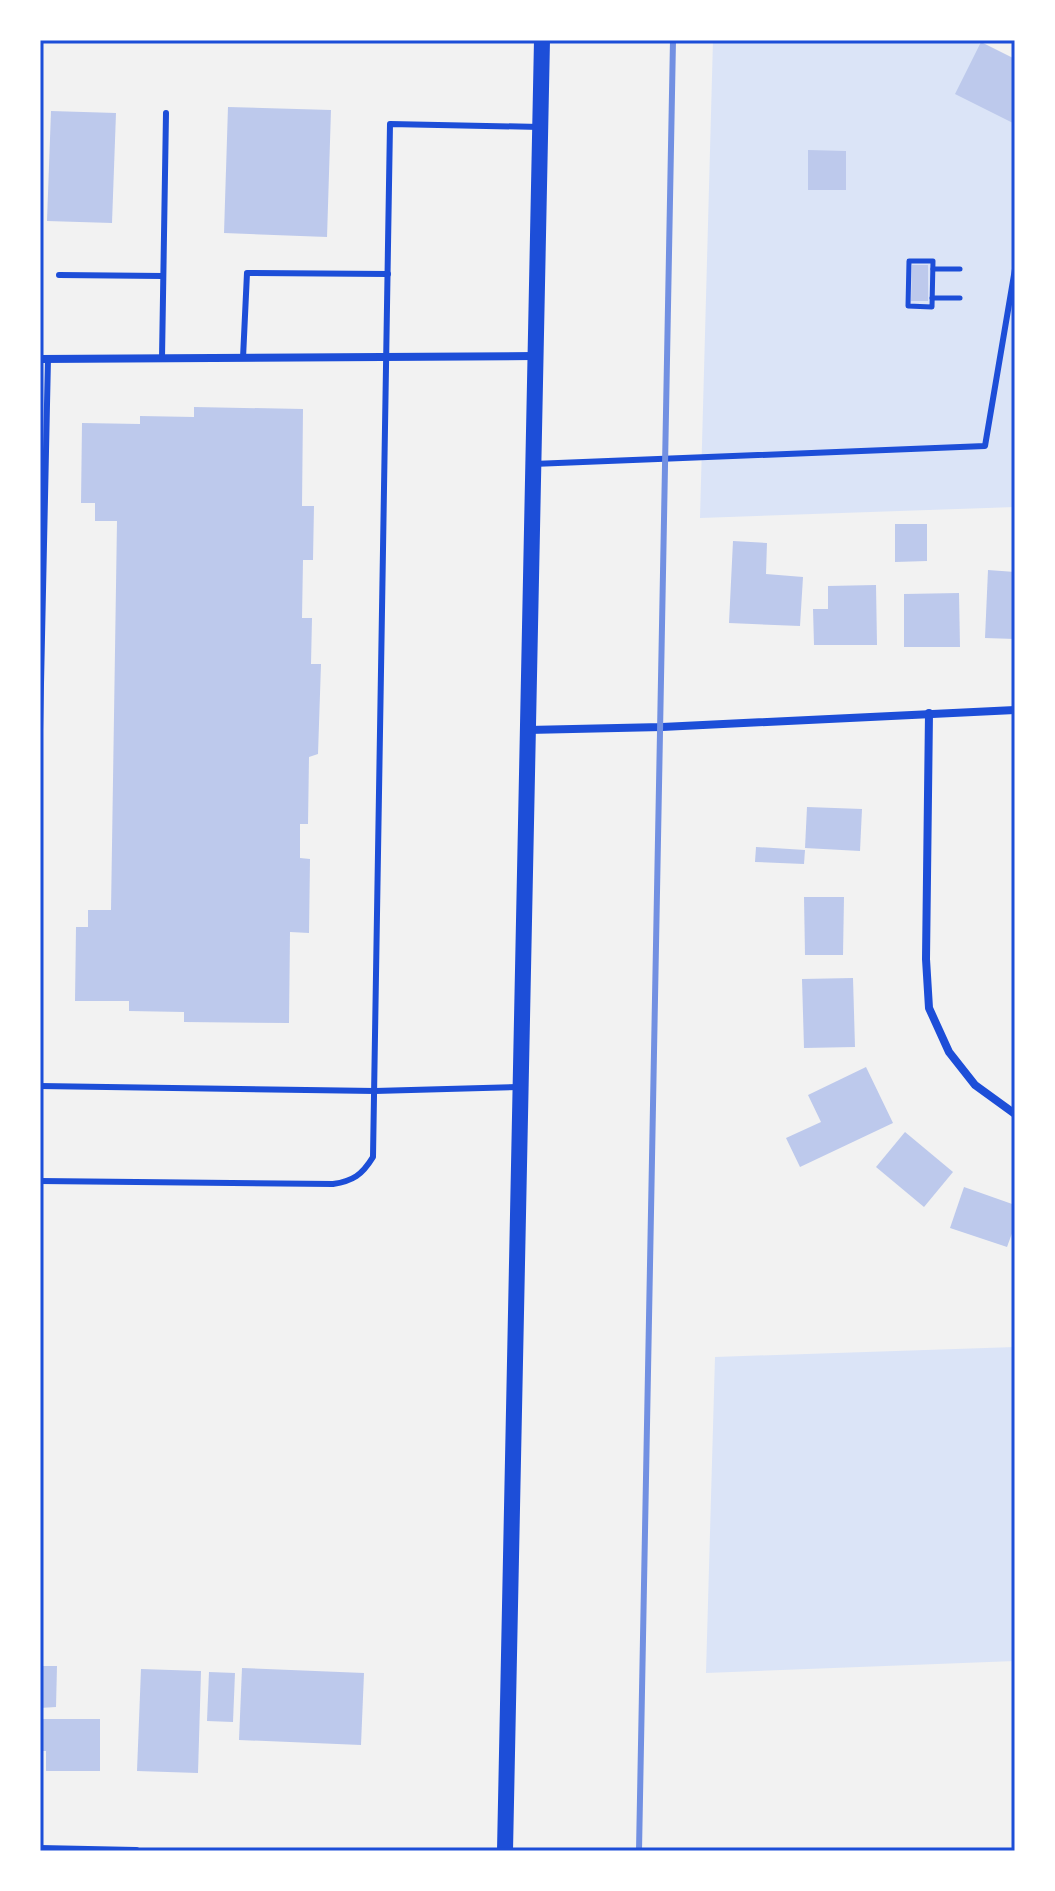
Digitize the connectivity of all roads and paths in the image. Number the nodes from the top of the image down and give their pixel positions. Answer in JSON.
{"nodes":[{"id":1,"x":542,"y":40,"type":"edge"},
{"id":2,"x":166,"y":113,"type":"dead end"},
{"id":3,"x":540,"y":127,"type":"junction"},
{"id":4,"x":933,"y":269,"type":"junction"},
{"id":5,"x":960,"y":269,"type":"dead end"},
{"id":6,"x":1015,"y":269,"type":"edge"},
{"id":7,"x":388,"y":274,"type":"junction"},
{"id":8,"x":59,"y":275,"type":"dead end"},
{"id":9,"x":163,"y":276,"type":"junction"},
{"id":10,"x":932,"y":298,"type":"junction"},
{"id":11,"x":960,"y":298,"type":"dead end"},
{"id":12,"x":536,"y":356,"type":"junction"},
{"id":13,"x":388,"y":357,"type":"junction"},
{"id":14,"x":44,"y":358,"type":"edge"},
{"id":15,"x":162,"y":358,"type":"junction"},
{"id":16,"x":243,"y":358,"type":"junction"},
{"id":17,"x":43,"y":440,"type":"edge"},
{"id":18,"x":533,"y":464,"type":"junction"},
{"id":19,"x":1015,"y":710,"type":"edge"},
{"id":20,"x":929,"y":713,"type":"junction"},
{"id":21,"x":40,"y":730,"type":"edge"},
{"id":22,"x":527,"y":730,"type":"junction"},
{"id":23,"x":40,"y":1086,"type":"edge"},
{"id":24,"x":519,"y":1087,"type":"junction"},
{"id":25,"x":375,"y":1091,"type":"junction"},
{"id":26,"x":1015,"y":1114,"type":"edge"},
{"id":27,"x":40,"y":1181,"type":"edge"},
{"id":28,"x":40,"y":1849,"type":"edge"},
{"id":29,"x":136,"y":1851,"type":"edge"},
{"id":30,"x":505,"y":1851,"type":"edge"}],
"edges":[{"from":1,"to":3,"type":"main road"},
{"from":2,"to":9,"type":"lane"},
{"from":3,"to":7,"type":"lane"},
{"from":3,"to":12,"type":"main road"},
{"from":4,"to":5,"type":"path"},
{"from":4,"to":10,"type":"path"},
{"from":4,"to":10,"type":"path"},
{"from":6,"to":18,"type":"lane"},
{"from":7,"to":13,"type":"lane"},
{"from":7,"to":16,"type":"lane"},
{"from":8,"to":9,"type":"lane"},
{"from":9,"to":15,"type":"lane"},
{"from":10,"to":11,"type":"path"},
{"from":12,"to":13,"type":"street"},
{"from":12,"to":18,"type":"main road"},
{"from":13,"to":16,"type":"street"},
{"from":13,"to":25,"type":"lane"},
{"from":14,"to":15,"type":"street"},
{"from":14,"to":17,"type":"lane"},
{"from":15,"to":16,"type":"street"},
{"from":17,"to":21,"type":"lane"},
{"from":18,"to":22,"type":"main road"},
{"from":19,"to":20,"type":"street"},
{"from":20,"to":22,"type":"street"},
{"from":20,"to":26,"type":"street"},
{"from":22,"to":24,"type":"main road"},
{"from":23,"to":25,"type":"lane"},
{"from":24,"to":25,"type":"lane"},
{"from":24,"to":30,"type":"main road"},
{"from":25,"to":27,"type":"lane"},
{"from":28,"to":29,"type":"street"}]}
